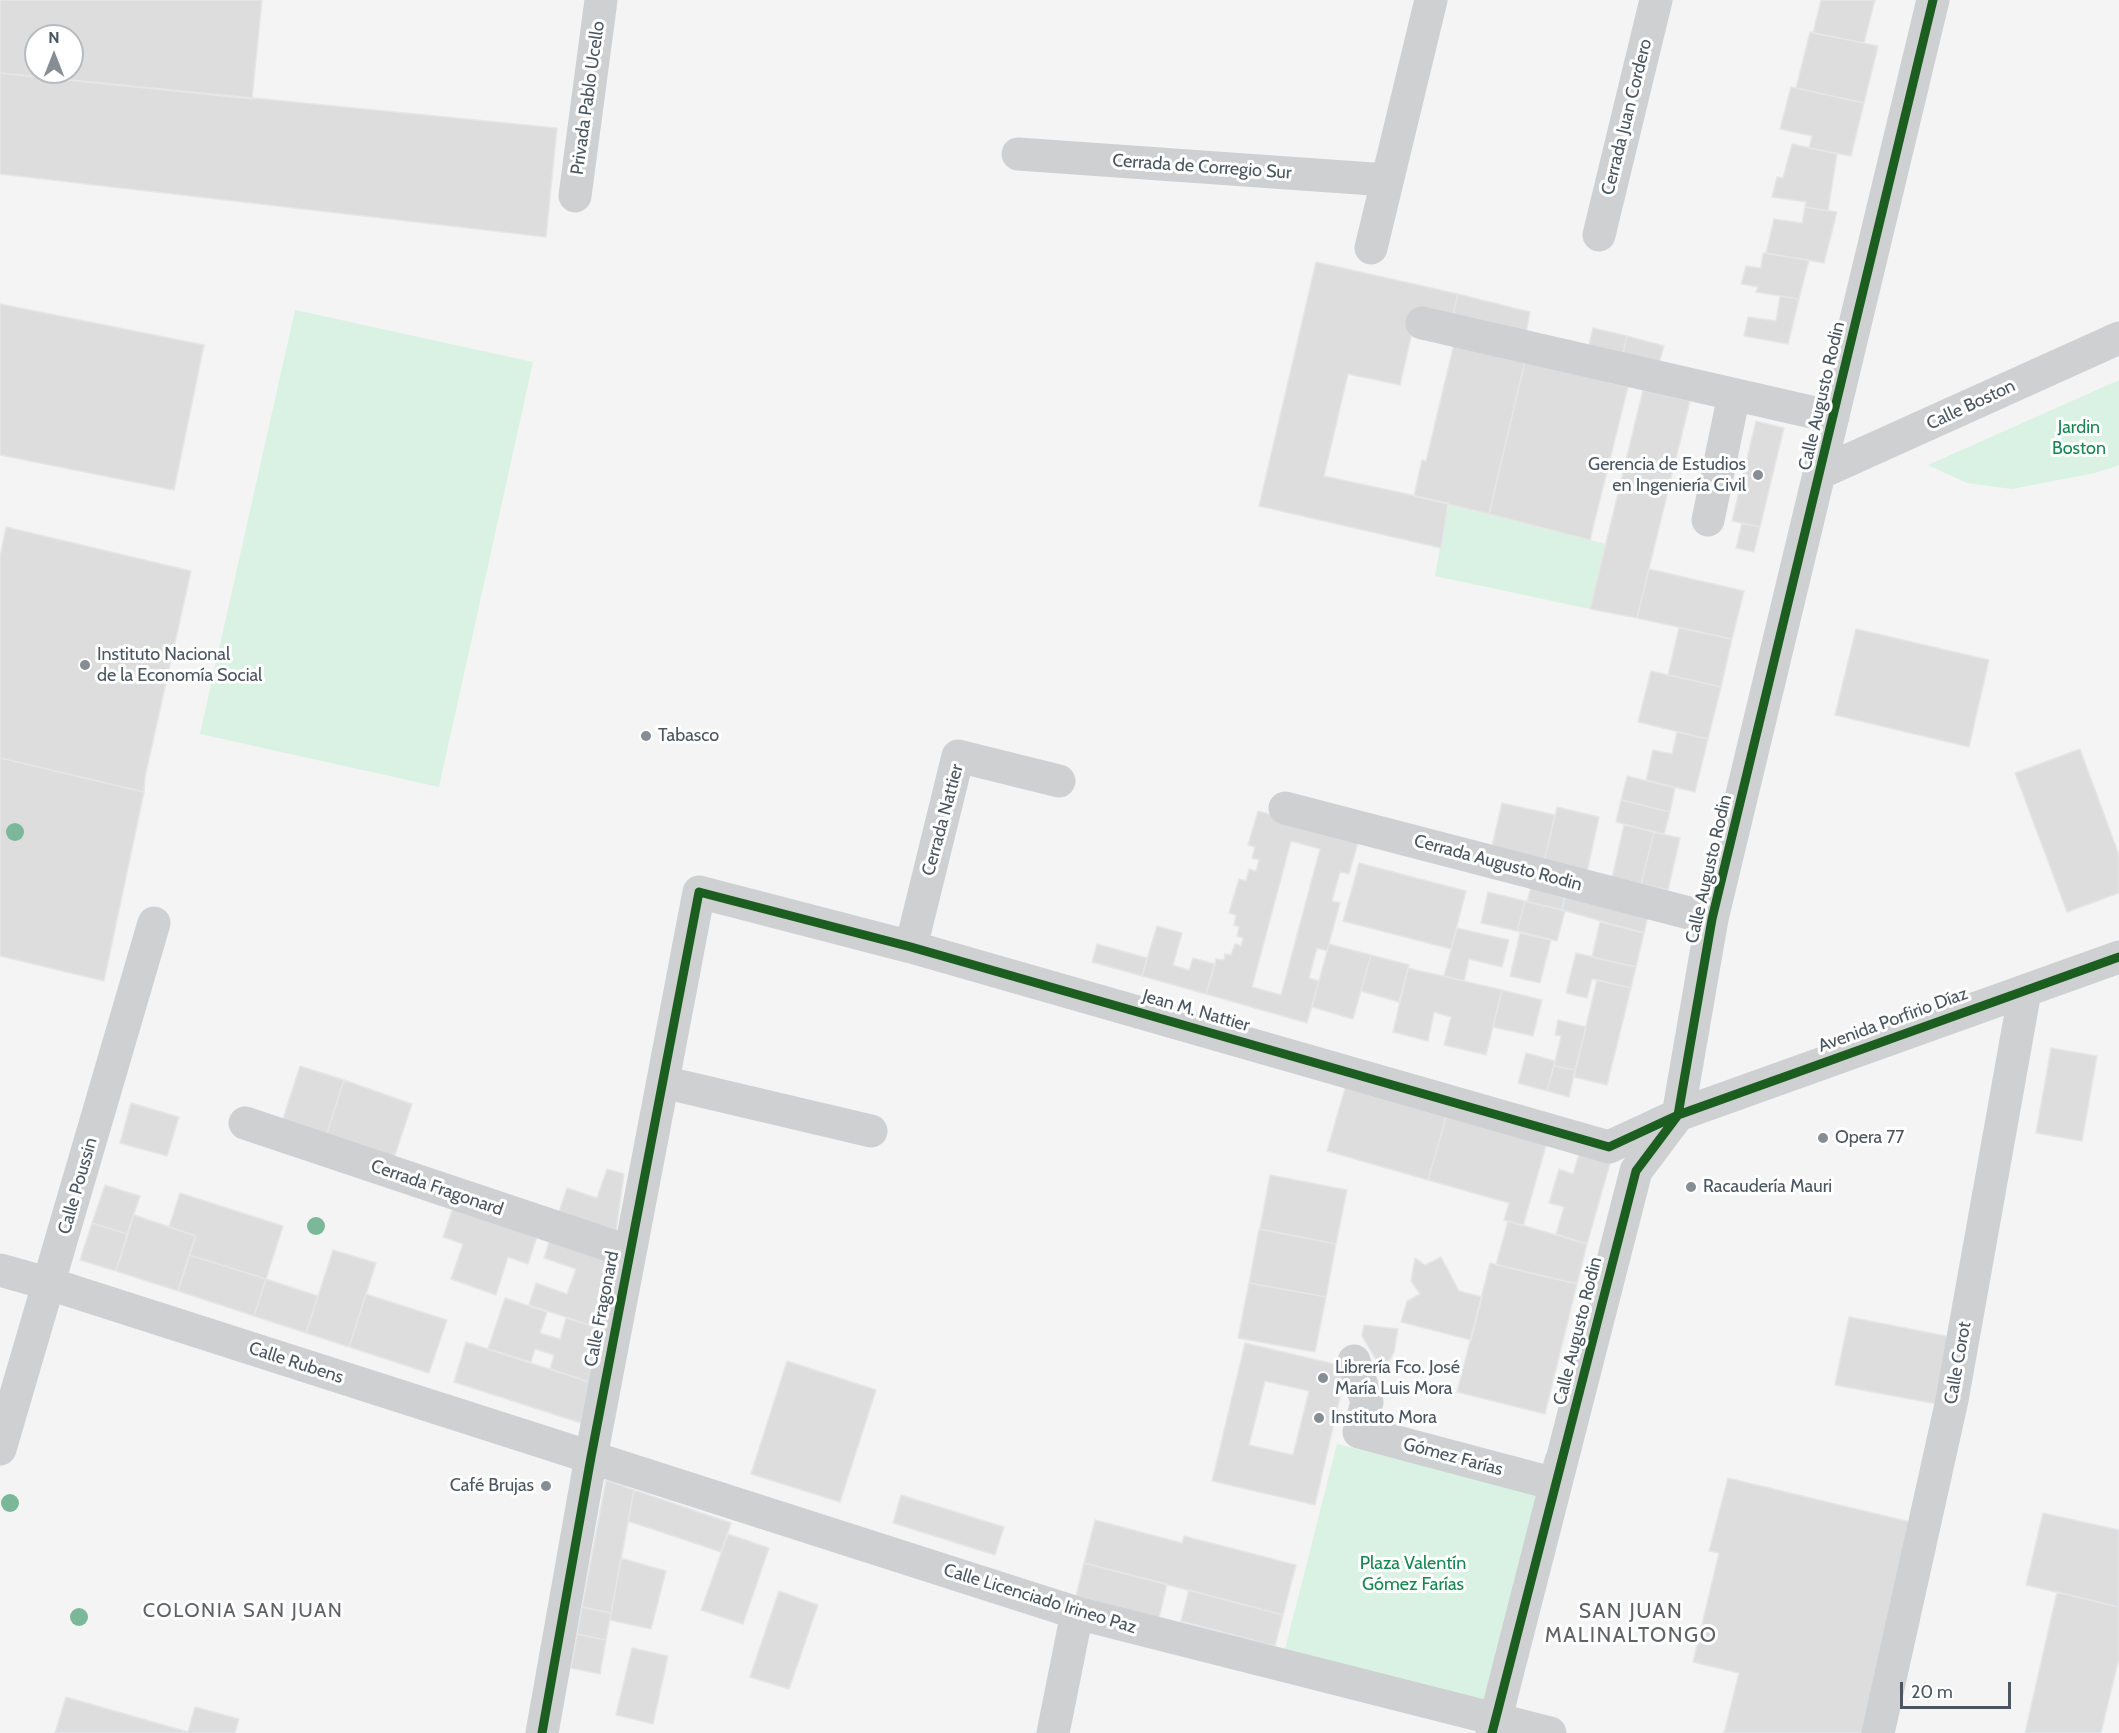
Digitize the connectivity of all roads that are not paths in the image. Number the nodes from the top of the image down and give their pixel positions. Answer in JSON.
{"nodes":[{"id":1,"x":601,"y":0,"type":"edge"},
{"id":2,"x":1431,"y":0,"type":"edge"},
{"id":3,"x":1656,"y":0,"type":"edge"},
{"id":4,"x":1933,"y":0,"type":"edge"},
{"id":5,"x":1018,"y":154,"type":"dead end"},
{"id":6,"x":1387,"y":180,"type":"junction"},
{"id":7,"x":575,"y":196,"type":"dead end"},
{"id":8,"x":1599,"y":235,"type":"dead end"},
{"id":9,"x":1371,"y":248,"type":"dead end"},
{"id":10,"x":1422,"y":323,"type":"dead end"},
{"id":11,"x":2119,"y":338,"type":"edge"},
{"id":12,"x":1734,"y":395,"type":"junction"},
{"id":13,"x":1833,"y":417,"type":"junction"},
{"id":14,"x":1822,"y":472,"type":"junction"},
{"id":15,"x":1708,"y":520,"type":"dead end"},
{"id":16,"x":1059,"y":781,"type":"dead end"},
{"id":17,"x":1285,"y":808,"type":"dead end"},
{"id":18,"x":699,"y":892,"type":"joint"},
{"id":19,"x":1712,"y":919,"type":"junction"},
{"id":20,"x":154,"y":923,"type":"dead end"},
{"id":21,"x":911,"y":947,"type":"junction"},
{"id":22,"x":2119,"y":957,"type":"edge"},
{"id":23,"x":2025,"y":991,"type":"junction"},
{"id":24,"x":663,"y":1082,"type":"junction"},
{"id":25,"x":1678,"y":1115,"type":"junction"},
{"id":26,"x":245,"y":1123,"type":"dead end"},
{"id":27,"x":871,"y":1131,"type":"dead end"},
{"id":28,"x":630,"y":1252,"type":"junction"},
{"id":29,"x":0,"y":1270,"type":"edge"},
{"id":30,"x":50,"y":1284,"type":"junction"},
{"id":31,"x":1354,"y":1360,"type":"dead end"},
{"id":32,"x":0,"y":1449,"type":"edge"},
{"id":33,"x":1563,"y":1454,"type":"junction"},
{"id":34,"x":591,"y":1457,"type":"junction"},
{"id":35,"x":1077,"y":1613,"type":"junction"},
{"id":36,"x":1494,"y":1726,"type":"edge"},
{"id":37,"x":542,"y":1733,"type":"edge"},
{"id":38,"x":1053,"y":1733,"type":"edge"},
{"id":39,"x":1550,"y":1733,"type":"edge"},
{"id":40,"x":1878,"y":1733,"type":"edge"}],
"edges":[{"from":1,"to":7,"type":"street","name":"Privada Pablo Ucello"},
{"from":2,"to":6,"type":"street"},
{"from":3,"to":8,"type":"street","name":"Cerrada Juan Cordero"},
{"from":4,"to":13,"type":"street","name":"Calle Augusto Rodin"},
{"from":5,"to":6,"type":"street","name":"Cerrada de Corregio Sur"},
{"from":6,"to":9,"type":"street"},
{"from":10,"to":12,"type":"street"},
{"from":11,"to":14,"type":"street","name":"Calle Boston"},
{"from":12,"to":13,"type":"street"},
{"from":12,"to":15,"type":"street"},
{"from":13,"to":14,"type":"street","name":"Calle Augusto Rodin"},
{"from":14,"to":19,"type":"street","name":"Calle Augusto Rodin"},
{"from":16,"to":21,"type":"street","name":"Cerrada Nattier"},
{"from":17,"to":19,"type":"street","name":"Cerrada Augusto Rodin"},
{"from":18,"to":21,"type":"street","name":"Jean M. Nattier"},
{"from":18,"to":24,"type":"street","name":"Calle Fragonard"},
{"from":19,"to":25,"type":"street","name":"Calle Augusto Rodin"},
{"from":20,"to":30,"type":"street","name":"Calle Poussin"},
{"from":21,"to":25,"type":"street","name":"Jean M. Nattier"},
{"from":22,"to":23,"type":"street","name":"Avenida Porfirio Díaz"},
{"from":23,"to":25,"type":"street","name":"Avenida Porfirio Díaz"},
{"from":23,"to":40,"type":"street","name":"Calle Corot"},
{"from":24,"to":27,"type":"street"},
{"from":24,"to":28,"type":"street","name":"Calle Fragonard"},
{"from":25,"to":33,"type":"street","name":"Calle Augusto Rodin"},
{"from":26,"to":28,"type":"street","name":"Cerrada Fragonard"},
{"from":28,"to":34,"type":"street","name":"Calle Fragonard"},
{"from":29,"to":30,"type":"street","name":"Calle Rubens"},
{"from":30,"to":32,"type":"street","name":"Calle Poussin"},
{"from":30,"to":34,"type":"street","name":"Calle Rubens"},
{"from":31,"to":33,"type":"street","name":"Gómez Farías"},
{"from":33,"to":36,"type":"street","name":"Calle Augusto Rodin"},
{"from":34,"to":35,"type":"street","name":"Calle Licenciado Irineo Paz"},
{"from":34,"to":37,"type":"street","name":"Calle Fragonard"},
{"from":35,"to":36,"type":"street","name":"Calle Licenciado Irineo Paz"},
{"from":35,"to":38,"type":"street"},
{"from":36,"to":39,"type":"street","name":"Calle Licenciado Irineo Paz"}]}
